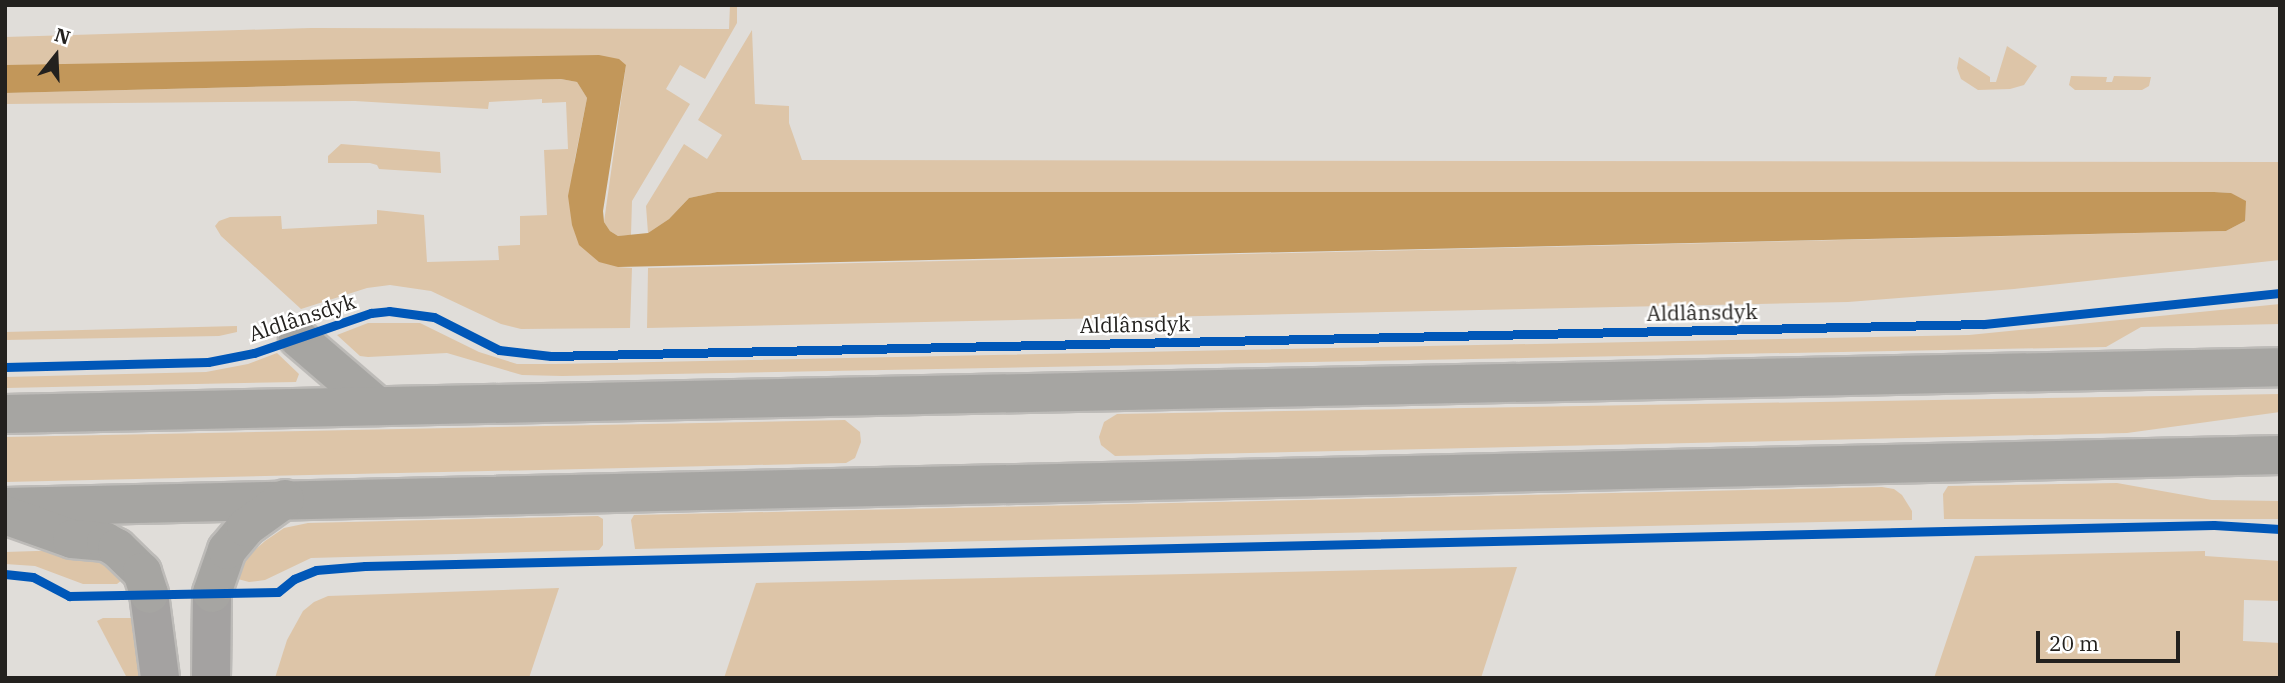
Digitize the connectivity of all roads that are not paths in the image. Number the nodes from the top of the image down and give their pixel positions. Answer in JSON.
{"nodes":[{"id":1,"x":298,"y":338,"type":"dead end"},
{"id":2,"x":2280,"y":367,"type":"edge"},
{"id":3,"x":377,"y":407,"type":"junction"},
{"id":4,"x":5,"y":414,"type":"edge"},
{"id":5,"x":2280,"y":455,"type":"edge"},
{"id":6,"x":285,"y":499,"type":"junction"},
{"id":7,"x":5,"y":507,"type":"edge"},
{"id":8,"x":5,"y":515,"type":"edge"},
{"id":9,"x":212,"y":593,"type":"joint"},
{"id":10,"x":149,"y":594,"type":"joint"},
{"id":11,"x":160,"y":678,"type":"edge"},
{"id":12,"x":211,"y":678,"type":"edge"}],
"edges":[{"from":1,"to":3,"type":"main road"},
{"from":2,"to":3,"type":"main road"},
{"from":3,"to":4,"type":"main road"},
{"from":5,"to":6,"type":"main road"},
{"from":6,"to":7,"type":"main road"},
{"from":6,"to":9,"type":"main road"},
{"from":8,"to":10,"type":"main road"},
{"from":9,"to":12,"type":"street"},
{"from":10,"to":11,"type":"street"}]}
